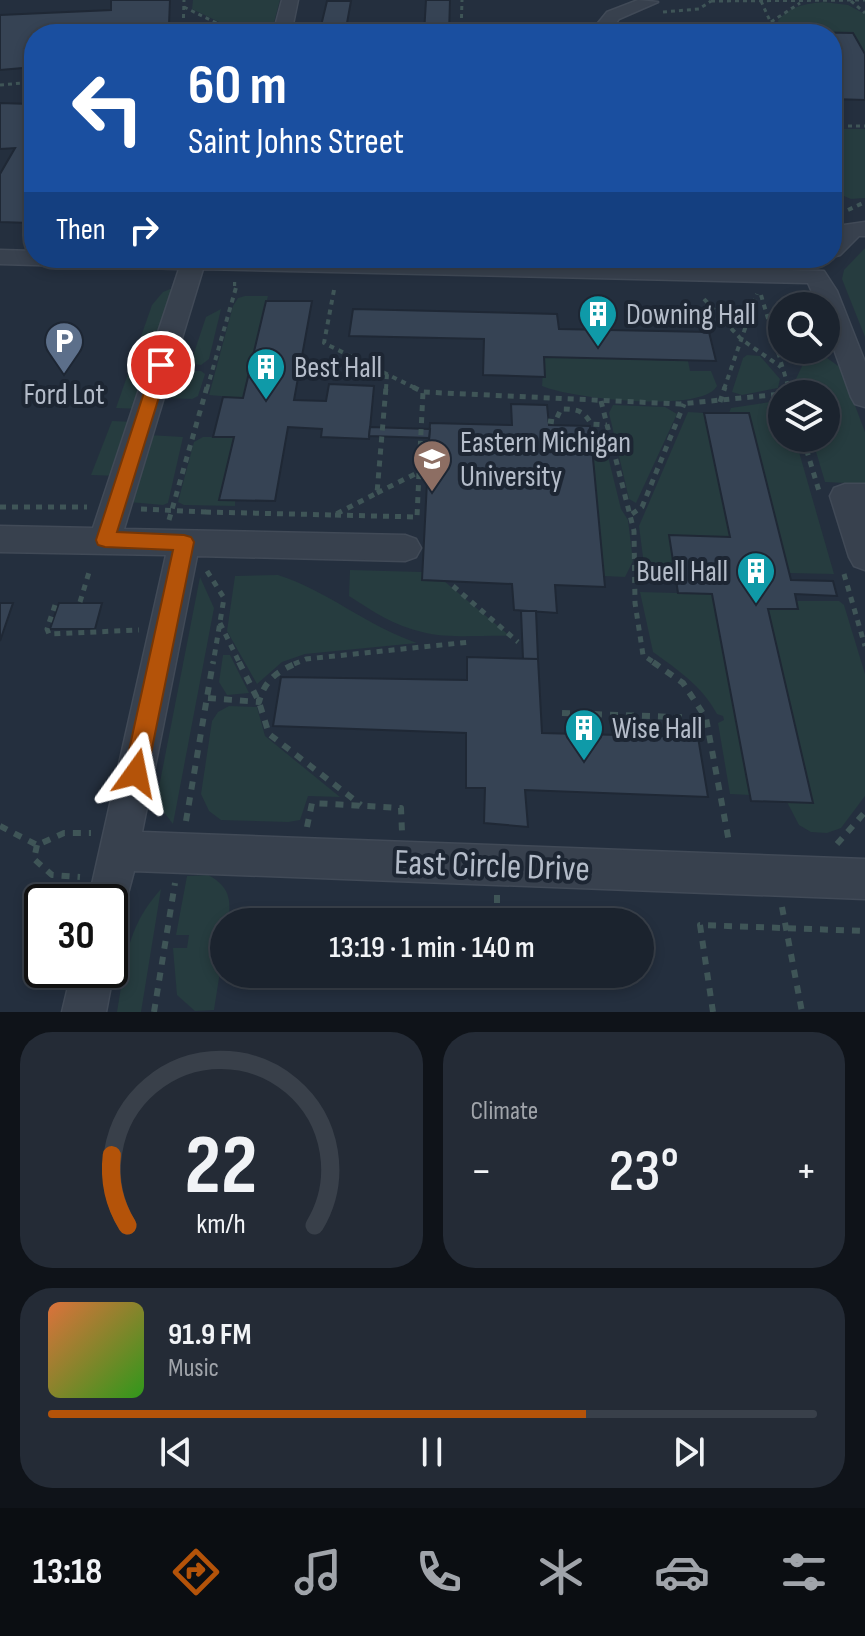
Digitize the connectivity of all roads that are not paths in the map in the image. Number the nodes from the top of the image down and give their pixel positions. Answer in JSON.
{"nodes":[{"id":1,"x":290,"y":0,"type":"edge"},
{"id":2,"x":650,"y":2,"type":"edge"},
{"id":3,"x":284,"y":24,"type":"edge"},
{"id":4,"x":602,"y":24,"type":"edge"},
{"id":5,"x":865,"y":229,"type":"edge"},
{"id":6,"x":842,"y":240,"type":"edge"},
{"id":7,"x":0,"y":257,"type":"edge"},
{"id":8,"x":24,"y":258,"type":"edge"},
{"id":9,"x":154,"y":268,"type":"edge"},
{"id":10,"x":241,"y":268,"type":"edge"},
{"id":11,"x":820,"y":268,"type":"edge"},
{"id":12,"x":190,"y":271,"type":"junction"},
{"id":13,"x":865,"y":397,"type":"edge"},
{"id":14,"x":865,"y":496,"type":"edge"},
{"id":15,"x":0,"y":539,"type":"edge"},
{"id":16,"x":105,"y":540,"type":"junction"},
{"id":17,"x":195,"y":543,"type":"junction"},
{"id":18,"x":405,"y":548,"type":"dead end"},
{"id":19,"x":865,"y":557,"type":"edge"},
{"id":20,"x":105,"y":842,"type":"junction"},
{"id":21,"x":865,"y":879,"type":"edge"},
{"id":22,"x":107,"y":884,"type":"edge"},
{"id":23,"x":89,"y":988,"type":"edge"},
{"id":24,"x":84,"y":1012,"type":"edge"}],
"edges":[{"from":1,"to":3,"type":"street"},
{"from":2,"to":4,"type":"street"},
{"from":5,"to":6,"type":"street"},
{"from":7,"to":8,"type":"street"},
{"from":9,"to":12,"type":"street"},
{"from":10,"to":12,"type":"street"},
{"from":11,"to":13,"type":"street"},
{"from":12,"to":16,"type":"street"},
{"from":14,"to":19,"type":"street"},
{"from":15,"to":16,"type":"street"},
{"from":16,"to":17,"type":"street"},
{"from":17,"to":18,"type":"street"},
{"from":17,"to":20,"type":"street"},
{"from":20,"to":21,"type":"street","name":"East Circle Drive"},
{"from":20,"to":22,"type":"street"},
{"from":23,"to":24,"type":"street"}]}
